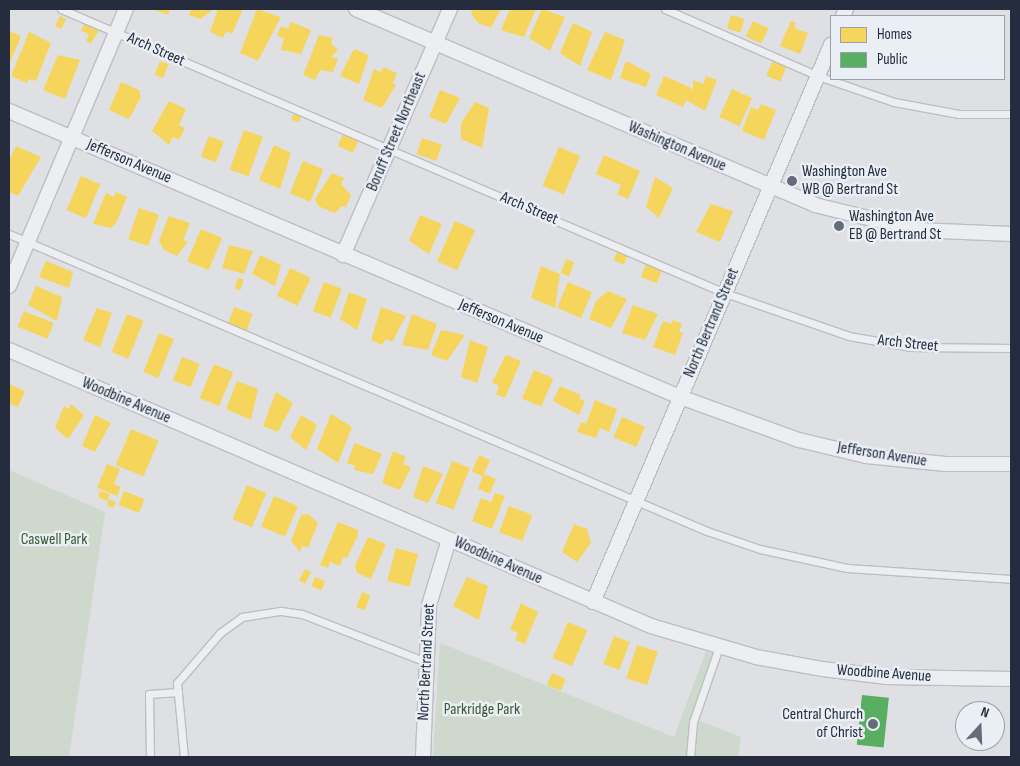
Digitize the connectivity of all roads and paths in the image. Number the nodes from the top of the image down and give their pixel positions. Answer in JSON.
{"nodes":[{"id":1,"x":62,"y":9,"type":"edge"},
{"id":2,"x":126,"y":9,"type":"edge"},
{"id":3,"x":356,"y":9,"type":"edge"},
{"id":4,"x":450,"y":9,"type":"edge"},
{"id":5,"x":666,"y":9,"type":"edge"},
{"id":6,"x":116,"y":32,"type":"junction"},
{"id":7,"x":435,"y":43,"type":"junction"},
{"id":8,"x":830,"y":46,"type":"edge"},
{"id":9,"x":818,"y":76,"type":"junction"},
{"id":10,"x":9,"y":111,"type":"edge"},
{"id":11,"x":1011,"y":114,"type":"edge"},
{"id":12,"x":72,"y":138,"type":"junction"},
{"id":13,"x":390,"y":149,"type":"junction"},
{"id":14,"x":769,"y":187,"type":"junction"},
{"id":15,"x":9,"y":234,"type":"edge"},
{"id":16,"x":1011,"y":234,"type":"edge"},
{"id":17,"x":27,"y":242,"type":"junction"},
{"id":18,"x":343,"y":255,"type":"junction"},
{"id":19,"x":9,"y":286,"type":"edge"},
{"id":20,"x":725,"y":293,"type":"junction"},
{"id":21,"x":1011,"y":348,"type":"edge"},
{"id":22,"x":9,"y":350,"type":"edge"},
{"id":23,"x":680,"y":397,"type":"junction"},
{"id":24,"x":1011,"y":464,"type":"edge"},
{"id":25,"x":634,"y":501,"type":"junction"},
{"id":26,"x":449,"y":539,"type":"junction"},
{"id":27,"x":1011,"y":579,"type":"edge"},
{"id":28,"x":593,"y":602,"type":"junction"},
{"id":29,"x":719,"y":647,"type":"junction"},
{"id":30,"x":424,"y":661,"type":"junction"},
{"id":31,"x":1011,"y":679,"type":"edge"},
{"id":32,"x":178,"y":692,"type":"junction"},
{"id":33,"x":150,"y":757,"type":"edge"},
{"id":34,"x":184,"y":757,"type":"edge"},
{"id":35,"x":423,"y":757,"type":"edge"},
{"id":36,"x":690,"y":757,"type":"edge"}],
"edges":[{"from":1,"to":6,"type":"lane","name":"Arch Street"},
{"from":2,"to":6,"type":"street"},
{"from":3,"to":7,"type":"street","name":"Washington Avenue"},
{"from":4,"to":7,"type":"street","name":"Boruff Street Northeast"},
{"from":5,"to":9,"type":"lane"},
{"from":6,"to":12,"type":"street"},
{"from":6,"to":13,"type":"lane","name":"Arch Street"},
{"from":7,"to":13,"type":"street","name":"Boruff Street Northeast"},
{"from":7,"to":14,"type":"street","name":"Washington Avenue"},
{"from":8,"to":9,"type":"street","name":"North Bertrand Street"},
{"from":9,"to":11,"type":"lane"},
{"from":9,"to":14,"type":"street","name":"North Bertrand Street"},
{"from":10,"to":12,"type":"street","name":"Jefferson Avenue"},
{"from":12,"to":17,"type":"street"},
{"from":12,"to":18,"type":"street","name":"Jefferson Avenue"},
{"from":13,"to":18,"type":"street","name":"Boruff Street Northeast"},
{"from":13,"to":20,"type":"lane","name":"Arch Street"},
{"from":14,"to":16,"type":"street","name":"Washington Avenue"},
{"from":14,"to":20,"type":"street","name":"North Bertrand Street"},
{"from":15,"to":17,"type":"lane"},
{"from":17,"to":19,"type":"street"},
{"from":17,"to":25,"type":"lane"},
{"from":18,"to":23,"type":"street","name":"Jefferson Avenue"},
{"from":20,"to":21,"type":"lane","name":"Arch Street"},
{"from":20,"to":23,"type":"street","name":"North Bertrand Street"},
{"from":22,"to":26,"type":"street","name":"Woodbine Avenue"},
{"from":23,"to":24,"type":"street","name":"Jefferson Avenue"},
{"from":23,"to":25,"type":"street","name":"North Bertrand Street"},
{"from":25,"to":27,"type":"lane"},
{"from":25,"to":28,"type":"street","name":"North Bertrand Street"},
{"from":26,"to":28,"type":"street","name":"Woodbine Avenue"},
{"from":26,"to":30,"type":"street","name":"North Bertrand Street"},
{"from":28,"to":29,"type":"street","name":"Woodbine Avenue"},
{"from":29,"to":31,"type":"street","name":"Woodbine Avenue"},
{"from":29,"to":36,"type":"lane"},
{"from":30,"to":32,"type":"lane"},
{"from":30,"to":35,"type":"street","name":"North Bertrand Street"},
{"from":32,"to":33,"type":"lane"},
{"from":32,"to":34,"type":"lane"}]}
